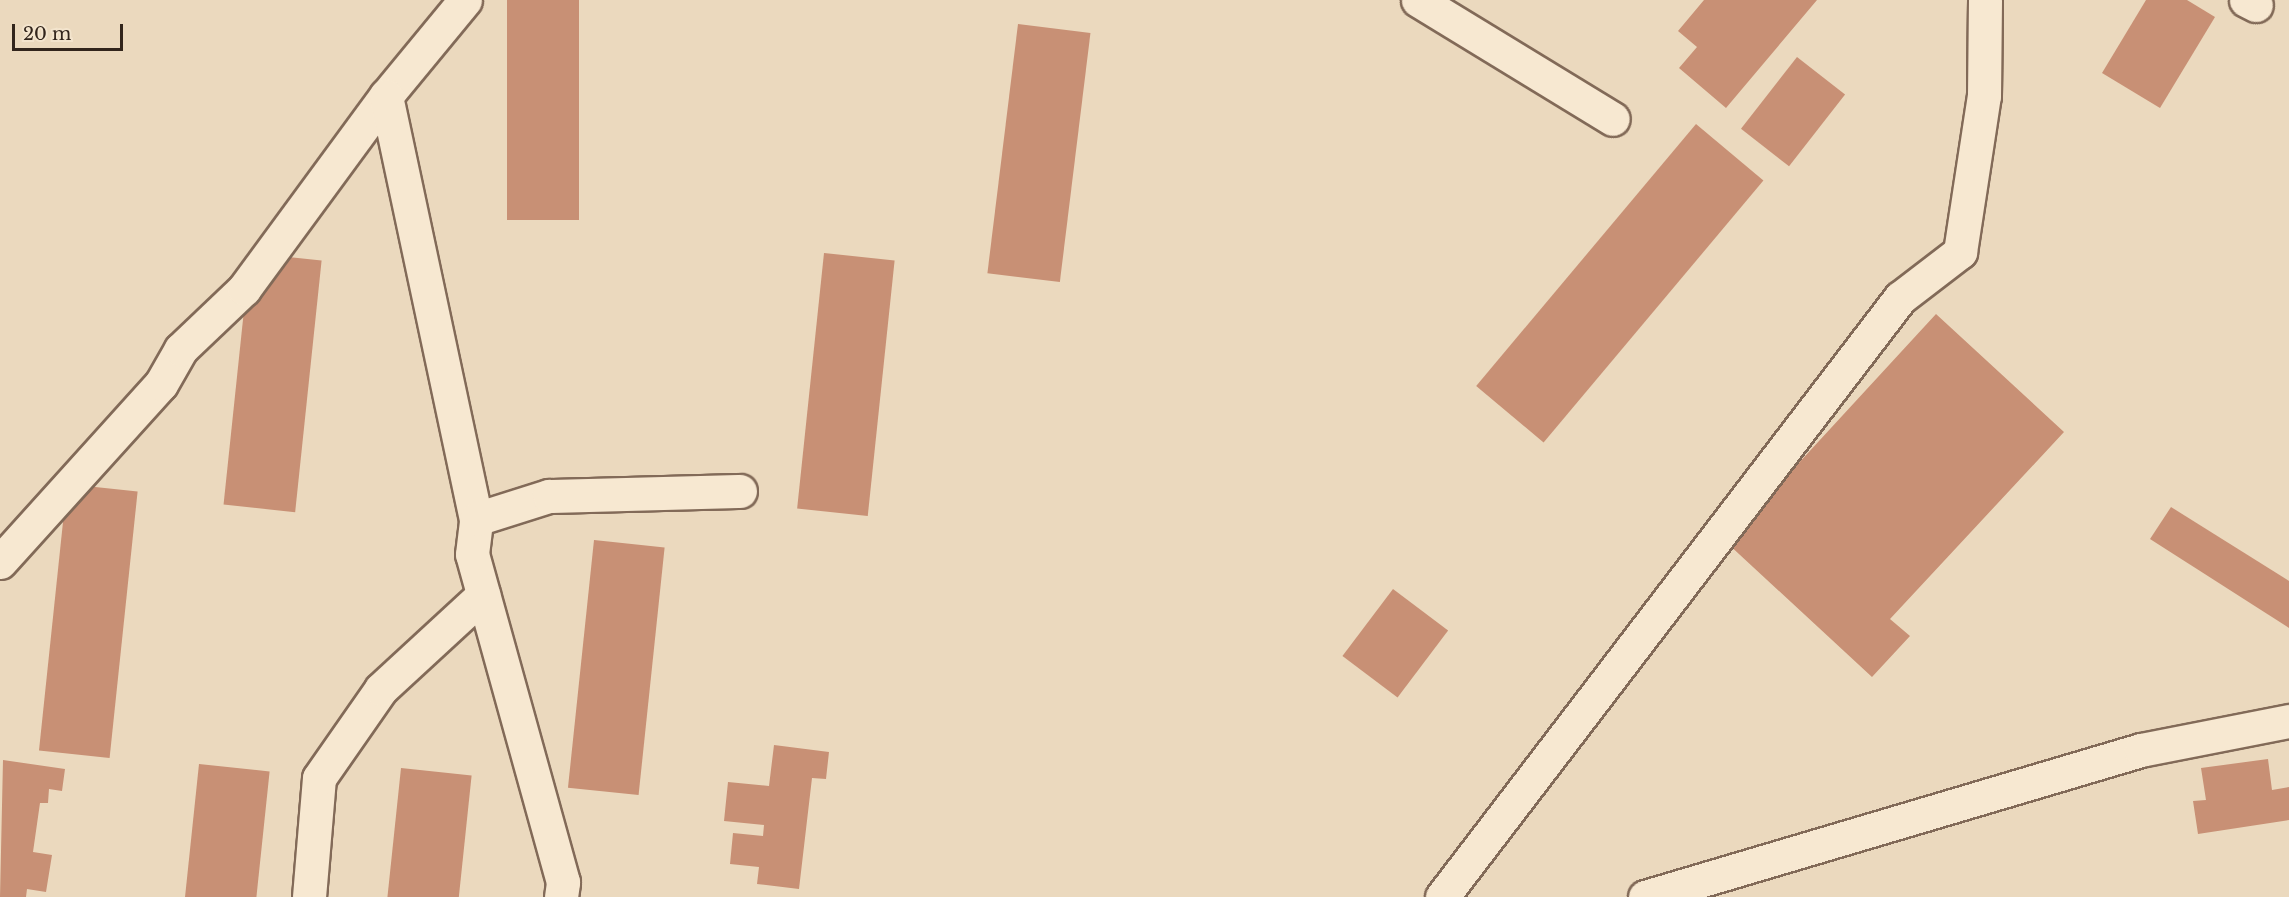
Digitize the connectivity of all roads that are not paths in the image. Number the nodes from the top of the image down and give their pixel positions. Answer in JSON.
{"nodes":[{"id":1,"x":465,"y":0,"type":"edge"},
{"id":2,"x":1418,"y":0,"type":"edge"},
{"id":3,"x":1985,"y":0,"type":"edge"},
{"id":4,"x":386,"y":96,"type":"junction"},
{"id":5,"x":1613,"y":120,"type":"dead end"},
{"id":6,"x":740,"y":491,"type":"dead end"},
{"id":7,"x":476,"y":519,"type":"junction"},
{"id":8,"x":0,"y":562,"type":"edge"},
{"id":9,"x":483,"y":595,"type":"junction"},
{"id":10,"x":2289,"y":721,"type":"edge"},
{"id":11,"x":309,"y":897,"type":"edge"},
{"id":12,"x":561,"y":897,"type":"edge"},
{"id":13,"x":1442,"y":897,"type":"edge"},
{"id":14,"x":1645,"y":897,"type":"edge"}],
"edges":[{"from":1,"to":4,"type":"street"},
{"from":2,"to":5,"type":"street"},
{"from":3,"to":13,"type":"street"},
{"from":4,"to":7,"type":"street"},
{"from":4,"to":8,"type":"street"},
{"from":6,"to":7,"type":"street"},
{"from":7,"to":9,"type":"street"},
{"from":9,"to":11,"type":"street"},
{"from":9,"to":12,"type":"street"},
{"from":10,"to":14,"type":"street"}]}
